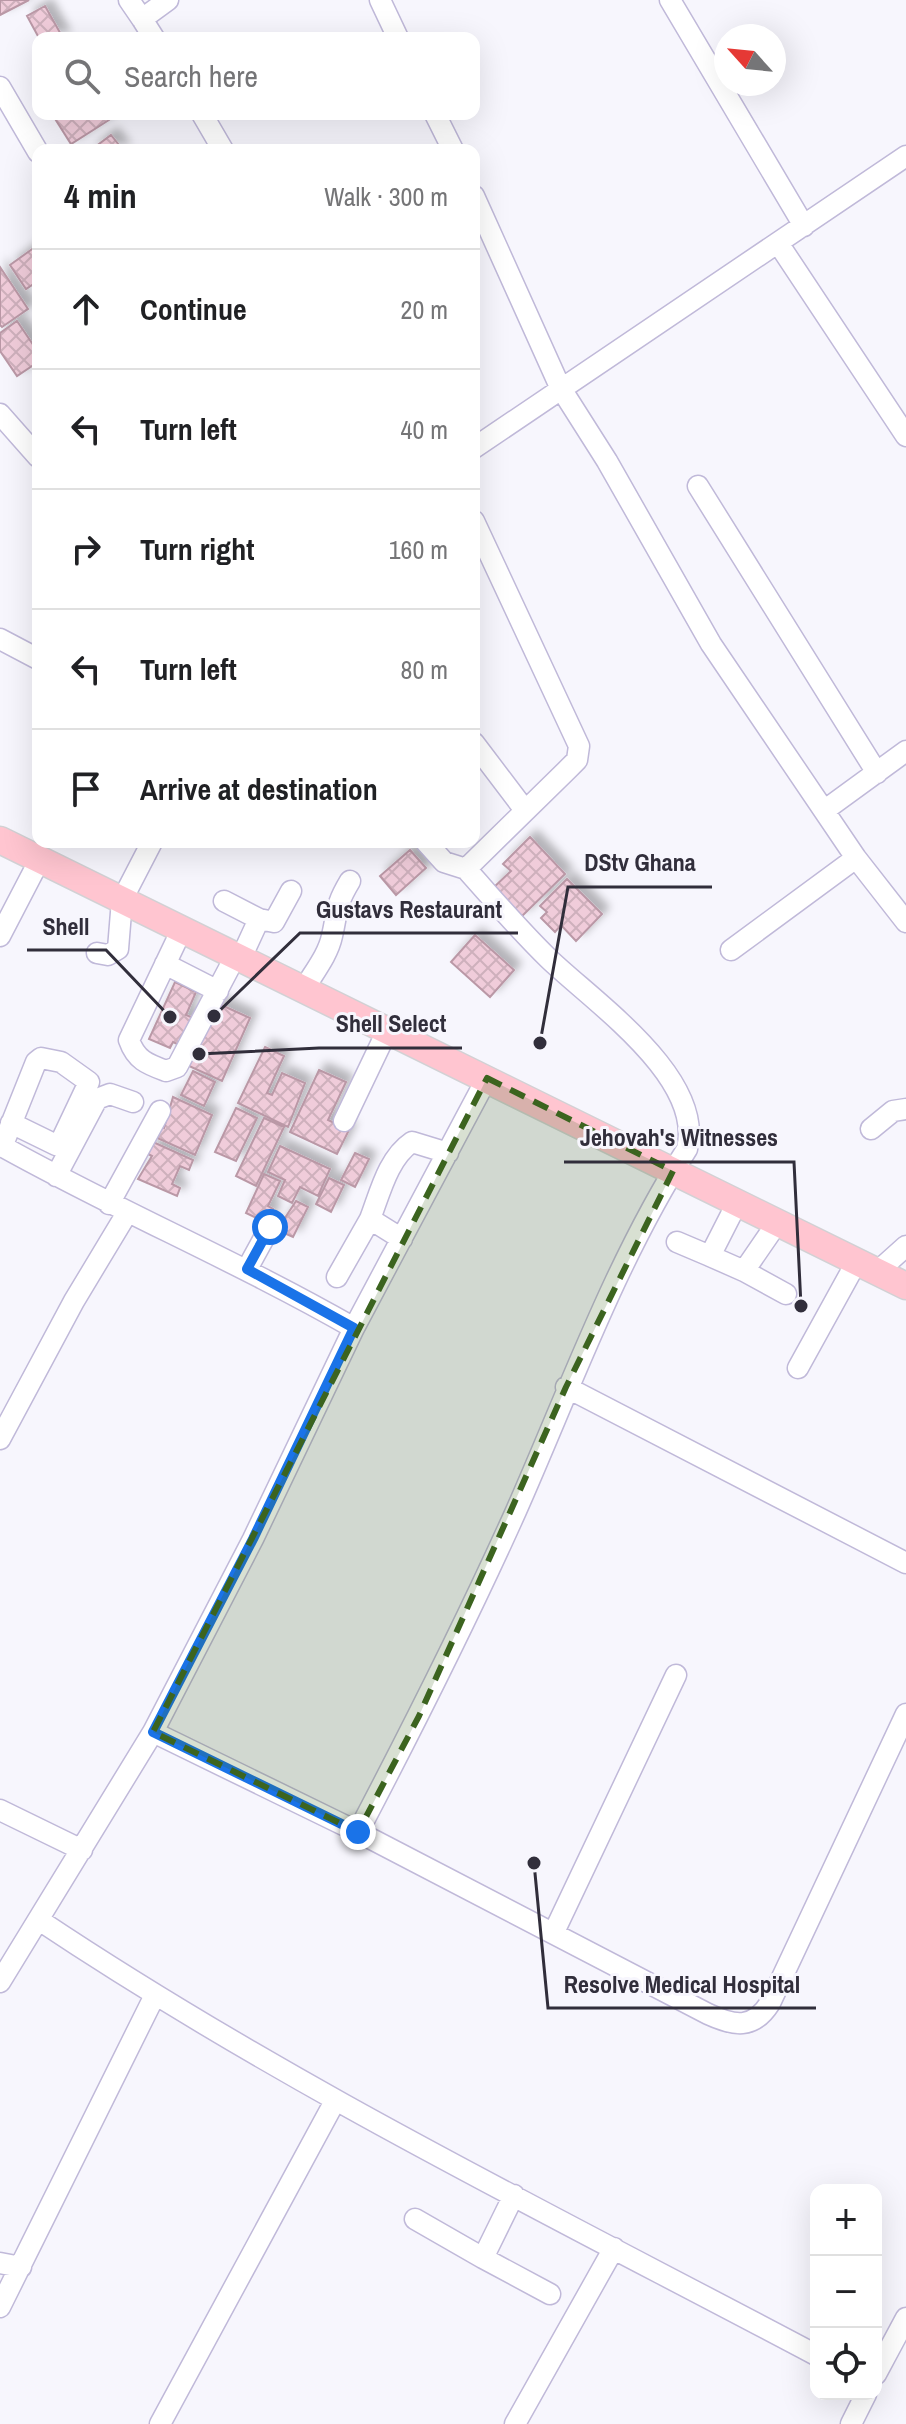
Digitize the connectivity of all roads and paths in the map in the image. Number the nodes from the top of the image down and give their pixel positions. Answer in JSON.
{"nodes":[{"id":1,"x":129,"y":0,"type":"edge"},
{"id":2,"x":168,"y":0,"type":"edge"},
{"id":3,"x":380,"y":0,"type":"edge"},
{"id":4,"x":670,"y":0,"type":"edge"},
{"id":5,"x":142,"y":19,"type":"junction"},
{"id":6,"x":150,"y":32,"type":"edge"},
{"id":7,"x":395,"y":32,"type":"edge"},
{"id":8,"x":0,"y":87,"type":"edge"},
{"id":9,"x":206,"y":120,"type":"edge"},
{"id":10,"x":438,"y":120,"type":"edge"},
{"id":11,"x":33,"y":144,"type":"edge"},
{"id":12,"x":220,"y":144,"type":"edge"},
{"id":13,"x":450,"y":144,"type":"edge"},
{"id":14,"x":906,"y":156,"type":"edge"},
{"id":15,"x":480,"y":209,"type":"edge"},
{"id":16,"x":804,"y":226,"type":"junction"},
{"id":17,"x":778,"y":243,"type":"junction"},
{"id":18,"x":560,"y":387,"type":"junction"},
{"id":19,"x":0,"y":414,"type":"edge"},
{"id":20,"x":906,"y":436,"type":"edge"},
{"id":21,"x":480,"y":444,"type":"edge"},
{"id":22,"x":32,"y":450,"type":"edge"},
{"id":23,"x":698,"y":486,"type":"dead end"},
{"id":24,"x":480,"y":534,"type":"edge"},
{"id":25,"x":0,"y":639,"type":"edge"},
{"id":26,"x":32,"y":656,"type":"edge"},
{"id":27,"x":480,"y":751,"type":"edge"},
{"id":28,"x":906,"y":751,"type":"edge"},
{"id":29,"x":877,"y":773,"type":"junction"},
{"id":30,"x":524,"y":809,"type":"junction"},
{"id":31,"x":825,"y":810,"type":"junction"},
{"id":32,"x":3,"y":846,"type":"edge"},
{"id":33,"x":149,"y":848,"type":"edge"},
{"id":34,"x":431,"y":848,"type":"edge"},
{"id":35,"x":856,"y":858,"type":"junction"},
{"id":36,"x":40,"y":859,"type":"junction"},
{"id":37,"x":466,"y":869,"type":"junction"},
{"id":38,"x":350,"y":881,"type":"dead end"},
{"id":39,"x":291,"y":891,"type":"dead end"},
{"id":40,"x":122,"y":900,"type":"junction"},
{"id":41,"x":224,"y":901,"type":"dead end"},
{"id":42,"x":259,"y":919,"type":"junction"},
{"id":43,"x":906,"y":922,"type":"edge"},
{"id":44,"x":182,"y":929,"type":"junction"},
{"id":45,"x":0,"y":936,"type":"edge"},
{"id":46,"x":731,"y":950,"type":"dead end"},
{"id":47,"x":97,"y":953,"type":"dead end"},
{"id":48,"x":238,"y":957,"type":"junction"},
{"id":49,"x":165,"y":964,"type":"junction"},
{"id":50,"x":304,"y":989,"type":"junction"},
{"id":51,"x":218,"y":991,"type":"junction"},
{"id":52,"x":388,"y":1029,"type":"junction"},
{"id":53,"x":487,"y":1078,"type":"junction"},
{"id":54,"x":133,"y":1102,"type":"dead end"},
{"id":55,"x":906,"y":1109,"type":"edge"},
{"id":56,"x":160,"y":1111,"type":"dead end"},
{"id":57,"x":344,"y":1121,"type":"dead end"},
{"id":58,"x":11,"y":1123,"type":"dead end"},
{"id":59,"x":871,"y":1129,"type":"dead end"},
{"id":60,"x":1,"y":1146,"type":"edge"},
{"id":61,"x":448,"y":1153,"type":"junction"},
{"id":62,"x":673,"y":1171,"type":"junction"},
{"id":63,"x":56,"y":1176,"type":"junction"},
{"id":64,"x":737,"y":1203,"type":"junction"},
{"id":65,"x":118,"y":1208,"type":"junction"},
{"id":66,"x":370,"y":1219,"type":"junction"},
{"id":67,"x":777,"y":1223,"type":"junction"},
{"id":68,"x":270,"y":1227,"type":"dead end"},
{"id":69,"x":402,"y":1239,"type":"junction"},
{"id":70,"x":677,"y":1242,"type":"dead end"},
{"id":71,"x":906,"y":1246,"type":"edge"},
{"id":72,"x":710,"y":1256,"type":"junction"},
{"id":73,"x":867,"y":1266,"type":"junction"},
{"id":74,"x":247,"y":1269,"type":"junction"},
{"id":75,"x":744,"y":1271,"type":"junction"},
{"id":76,"x":337,"y":1277,"type":"dead end"},
{"id":77,"x":906,"y":1286,"type":"edge"},
{"id":78,"x":786,"y":1294,"type":"dead end"},
{"id":79,"x":354,"y":1328,"type":"junction"},
{"id":80,"x":798,"y":1368,"type":"dead end"},
{"id":81,"x":566,"y":1387,"type":"junction"},
{"id":82,"x":3,"y":1428,"type":"edge"},
{"id":83,"x":906,"y":1563,"type":"edge"},
{"id":84,"x":676,"y":1675,"type":"dead end"},
{"id":85,"x":906,"y":1714,"type":"edge"},
{"id":86,"x":153,"y":1732,"type":"junction"},
{"id":87,"x":0,"y":1810,"type":"edge"},
{"id":88,"x":358,"y":1832,"type":"junction"},
{"id":89,"x":82,"y":1850,"type":"junction"},
{"id":90,"x":39,"y":1920,"type":"junction"},
{"id":91,"x":554,"y":1932,"type":"junction"},
{"id":92,"x":0,"y":1982,"type":"edge"},
{"id":93,"x":154,"y":1997,"type":"junction"},
{"id":94,"x":335,"y":2101,"type":"junction"},
{"id":95,"x":514,"y":2195,"type":"junction"},
{"id":96,"x":415,"y":2219,"type":"dead end"},
{"id":97,"x":614,"y":2248,"type":"junction"},
{"id":98,"x":483,"y":2258,"type":"junction"},
{"id":99,"x":0,"y":2263,"type":"edge"},
{"id":100,"x":21,"y":2267,"type":"junction"},
{"id":101,"x":550,"y":2294,"type":"dead end"},
{"id":102,"x":0,"y":2307,"type":"edge"},
{"id":103,"x":906,"y":2318,"type":"edge"},
{"id":104,"x":810,"y":2352,"type":"edge"},
{"id":105,"x":882,"y":2363,"type":"edge"},
{"id":106,"x":863,"y":2400,"type":"edge"},
{"id":107,"x":160,"y":2424,"type":"edge"},
{"id":108,"x":515,"y":2424,"type":"edge"},
{"id":109,"x":851,"y":2424,"type":"edge"}],
"edges":[{"from":1,"to":5,"type":"street"},
{"from":2,"to":5,"type":"street"},
{"from":3,"to":7,"type":"street"},
{"from":4,"to":16,"type":"street"},
{"from":5,"to":6,"type":"street"},
{"from":8,"to":11,"type":"street"},
{"from":9,"to":12,"type":"street"},
{"from":10,"to":13,"type":"street"},
{"from":14,"to":16,"type":"street"},
{"from":15,"to":18,"type":"street"},
{"from":16,"to":17,"type":"street"},
{"from":17,"to":18,"type":"street"},
{"from":17,"to":20,"type":"street"},
{"from":18,"to":21,"type":"street"},
{"from":18,"to":31,"type":"street"},
{"from":19,"to":22,"type":"street"},
{"from":23,"to":29,"type":"street"},
{"from":24,"to":30,"type":"street"},
{"from":25,"to":26,"type":"street"},
{"from":27,"to":30,"type":"street"},
{"from":28,"to":29,"type":"street"},
{"from":29,"to":31,"type":"street"},
{"from":30,"to":37,"type":"street"},
{"from":31,"to":35,"type":"street"},
{"from":32,"to":36,"type":"main road"},
{"from":33,"to":40,"type":"street"},
{"from":34,"to":37,"type":"street"},
{"from":35,"to":43,"type":"street"},
{"from":35,"to":46,"type":"street"},
{"from":36,"to":40,"type":"main road"},
{"from":36,"to":45,"type":"street"},
{"from":37,"to":62,"type":"street"},
{"from":38,"to":50,"type":"street"},
{"from":39,"to":42,"type":"street"},
{"from":40,"to":44,"type":"main road"},
{"from":40,"to":47,"type":"street"},
{"from":41,"to":42,"type":"street"},
{"from":42,"to":48,"type":"street"},
{"from":44,"to":48,"type":"main road"},
{"from":44,"to":49,"type":"street"},
{"from":48,"to":50,"type":"main road"},
{"from":48,"to":51,"type":"street"},
{"from":49,"to":51,"type":"street"},
{"from":49,"to":51,"type":"street"},
{"from":50,"to":52,"type":"main road"},
{"from":52,"to":53,"type":"main road"},
{"from":52,"to":57,"type":"street"},
{"from":53,"to":61,"type":"street"},
{"from":53,"to":62,"type":"main road"},
{"from":54,"to":63,"type":"street"},
{"from":55,"to":59,"type":"street"},
{"from":56,"to":65,"type":"street"},
{"from":58,"to":60,"type":"street"},
{"from":60,"to":63,"type":"street"},
{"from":61,"to":66,"type":"street"},
{"from":61,"to":69,"type":"street"},
{"from":62,"to":64,"type":"main road"},
{"from":62,"to":81,"type":"street"},
{"from":63,"to":65,"type":"street"},
{"from":64,"to":67,"type":"main road"},
{"from":64,"to":72,"type":"street"},
{"from":65,"to":74,"type":"street"},
{"from":65,"to":82,"type":"street"},
{"from":66,"to":69,"type":"street"},
{"from":66,"to":76,"type":"street"},
{"from":67,"to":73,"type":"main road"},
{"from":67,"to":75,"type":"street"},
{"from":68,"to":74,"type":"street"},
{"from":69,"to":79,"type":"street"},
{"from":70,"to":72,"type":"street"},
{"from":71,"to":73,"type":"street"},
{"from":72,"to":75,"type":"street"},
{"from":73,"to":77,"type":"main road"},
{"from":73,"to":80,"type":"street"},
{"from":74,"to":79,"type":"street"},
{"from":75,"to":78,"type":"street"},
{"from":79,"to":86,"type":"street"},
{"from":81,"to":83,"type":"street"},
{"from":81,"to":88,"type":"street"},
{"from":84,"to":91,"type":"street"},
{"from":85,"to":91,"type":"street"},
{"from":86,"to":88,"type":"street"},
{"from":86,"to":89,"type":"street"},
{"from":87,"to":89,"type":"street"},
{"from":88,"to":91,"type":"street"},
{"from":89,"to":90,"type":"street"},
{"from":90,"to":92,"type":"street"},
{"from":90,"to":93,"type":"street"},
{"from":93,"to":94,"type":"street"},
{"from":93,"to":100,"type":"street"},
{"from":94,"to":95,"type":"street"},
{"from":94,"to":107,"type":"street"},
{"from":95,"to":97,"type":"street"},
{"from":95,"to":98,"type":"street"},
{"from":96,"to":98,"type":"street"},
{"from":97,"to":104,"type":"street"},
{"from":97,"to":108,"type":"street"},
{"from":98,"to":101,"type":"street"},
{"from":99,"to":100,"type":"street"},
{"from":100,"to":102,"type":"street"},
{"from":103,"to":105,"type":"street"},
{"from":106,"to":109,"type":"street"}]}
